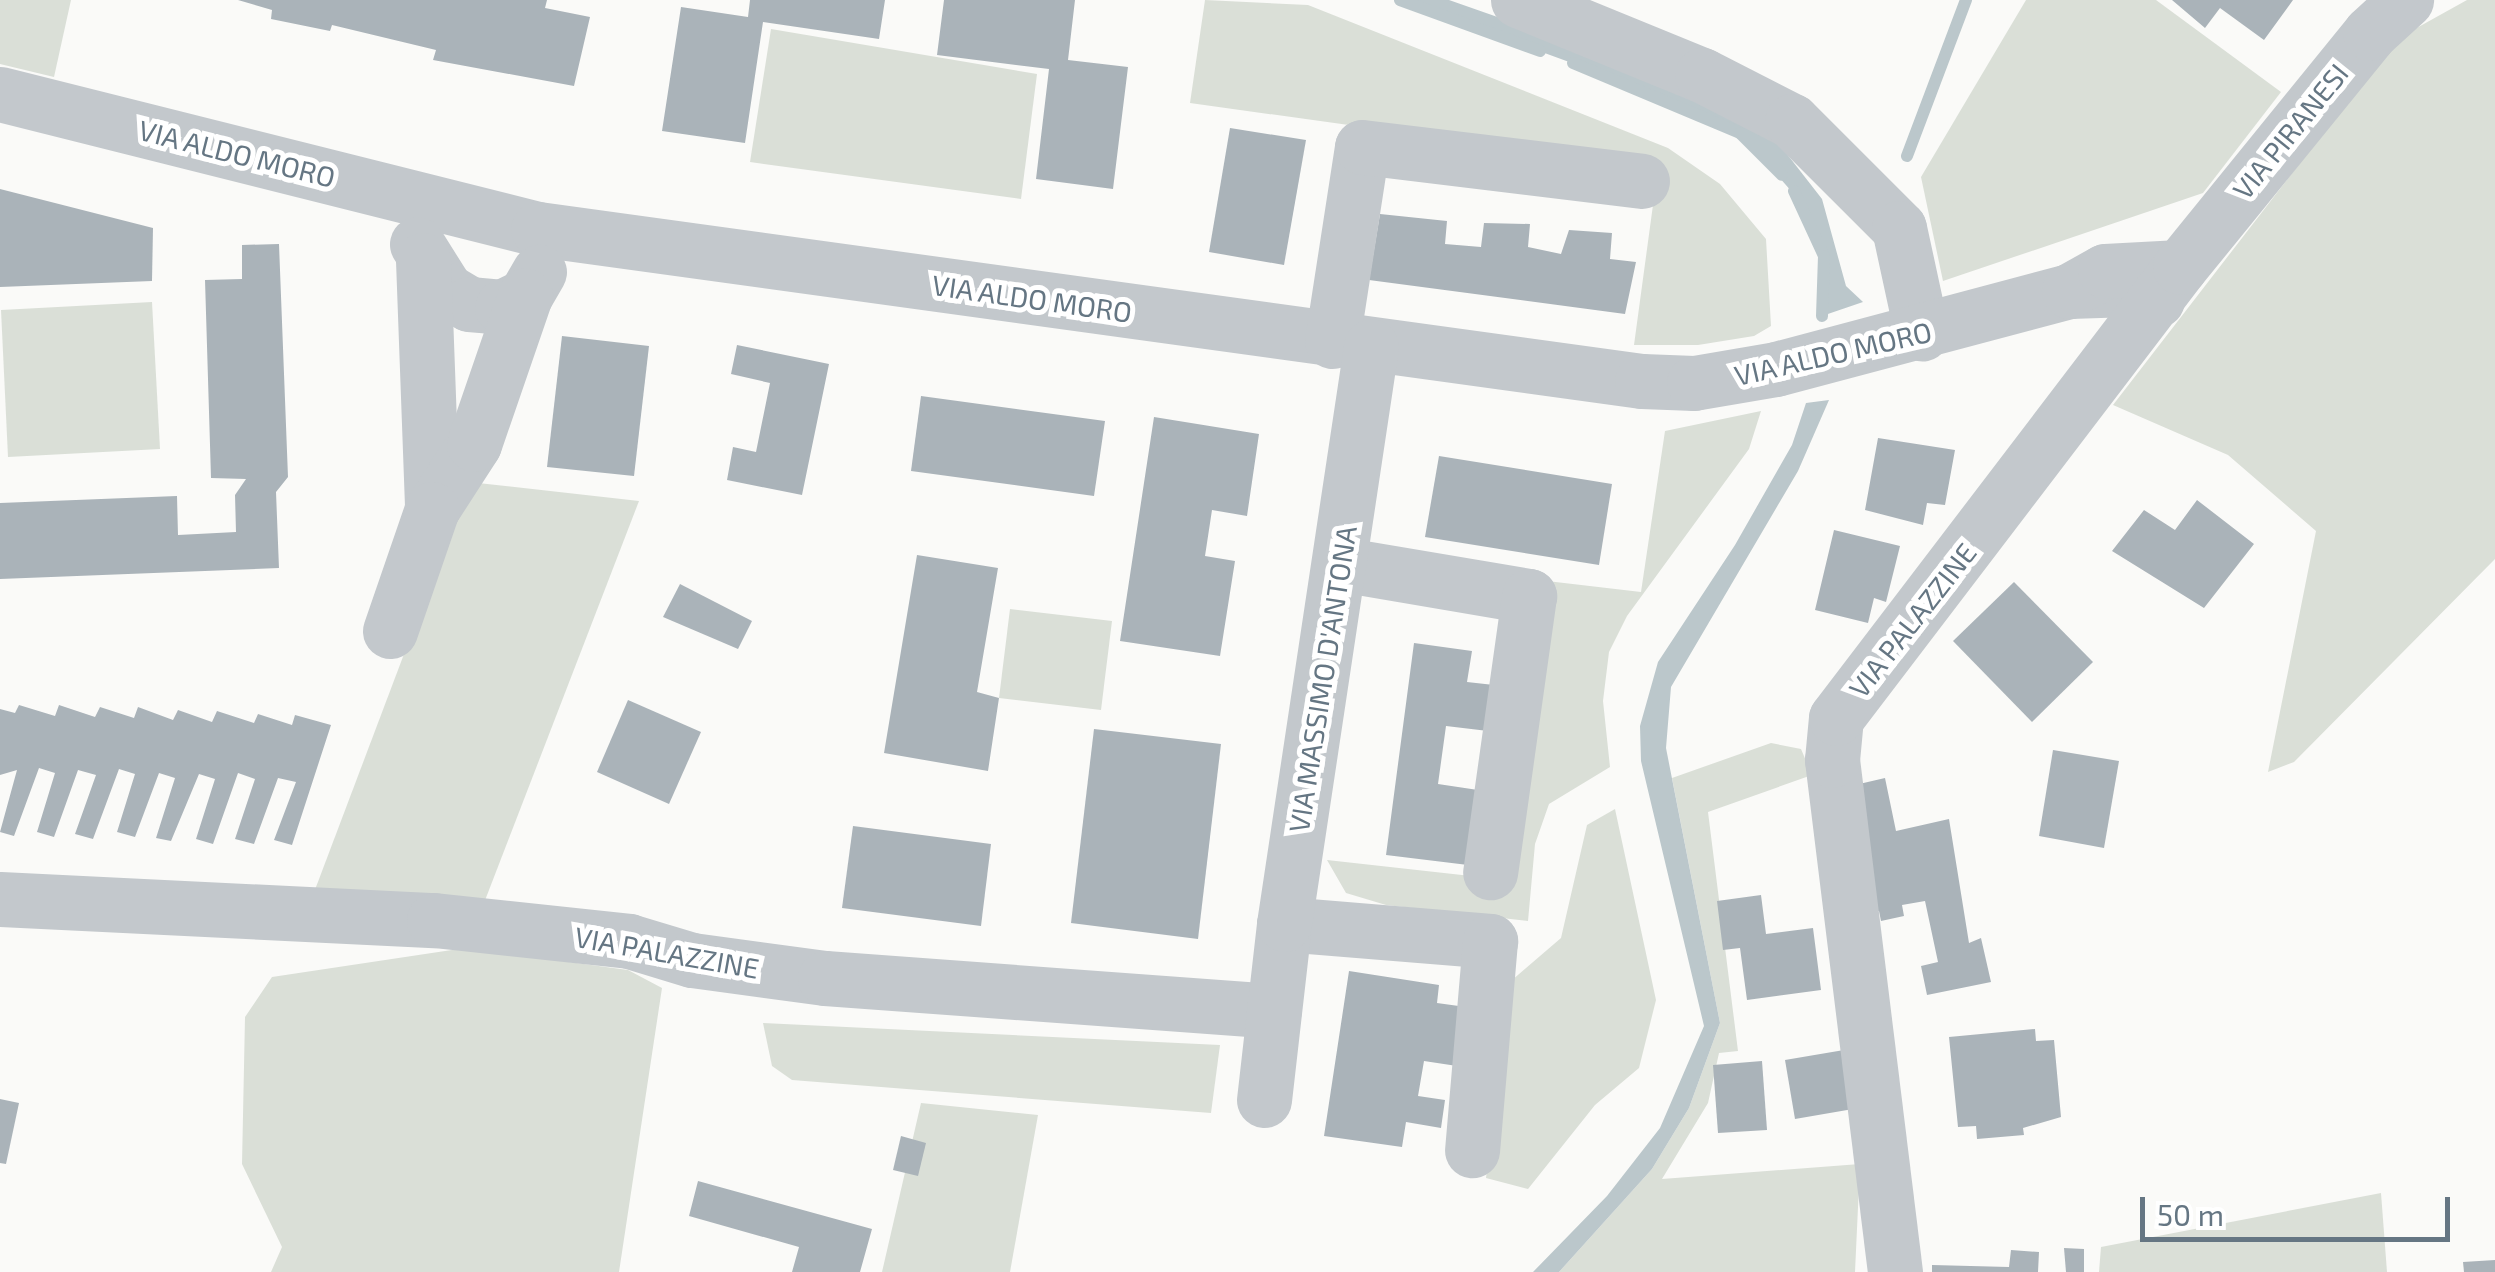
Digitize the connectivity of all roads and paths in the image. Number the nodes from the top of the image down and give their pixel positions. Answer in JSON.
{"nodes":[{"id":1,"x":1518,"y":0,"type":"edge"},
{"id":2,"x":2406,"y":0,"type":"edge"},
{"id":3,"x":0,"y":94,"type":"edge"},
{"id":4,"x":1642,"y":181,"type":"dead end"},
{"id":5,"x":400,"y":194,"type":"junction"},
{"id":6,"x":551,"y":230,"type":"junction"},
{"id":7,"x":423,"y":260,"type":"junction"},
{"id":8,"x":2168,"y":283,"type":"junction"},
{"id":9,"x":526,"y":296,"type":"junction"},
{"id":10,"x":1922,"y":334,"type":"junction"},
{"id":11,"x":1352,"y":344,"type":"junction"},
{"id":12,"x":432,"y":508,"type":"junction"},
{"id":13,"x":1340,"y":564,"type":"junction"},
{"id":14,"x":390,"y":631,"type":"dead end"},
{"id":15,"x":1490,"y":872,"type":"dead end"},
{"id":16,"x":0,"y":900,"type":"edge"},
{"id":17,"x":1284,"y":924,"type":"junction"},
{"id":18,"x":1274,"y":1011,"type":"junction"},
{"id":19,"x":1264,"y":1100,"type":"dead end"},
{"id":20,"x":1472,"y":1150,"type":"dead end"},
{"id":21,"x":1895,"y":1272,"type":"edge"}],
"edges":[{"from":1,"to":10,"type":"street"},
{"from":2,"to":8,"type":"street","name":"VIA PIRANESI"},
{"from":3,"to":5,"type":"street","name":"VIA ALDO MORO"},
{"from":4,"to":11,"type":"street","name":"VIA MASSIMO D'ANTONA"},
{"from":5,"to":6,"type":"street","name":"VIA ALDO MORO"},
{"from":5,"to":7,"type":"street"},
{"from":6,"to":9,"type":"street"},
{"from":6,"to":11,"type":"street","name":"VIA ALDO MORO"},
{"from":7,"to":9,"type":"street"},
{"from":7,"to":12,"type":"street"},
{"from":8,"to":10,"type":"street","name":"VIA ALDO MORO"},
{"from":8,"to":21,"type":"street","name":"VIA PALAZZINE"},
{"from":9,"to":12,"type":"street"},
{"from":10,"to":11,"type":"street","name":"VIA ALDO MORO"},
{"from":11,"to":13,"type":"street","name":"VIA MASSIMO D'ANTONA"},
{"from":12,"to":14,"type":"street"},
{"from":13,"to":15,"type":"street"},
{"from":13,"to":17,"type":"street","name":"VIA MASSIMO D'ANTONA"},
{"from":16,"to":18,"type":"street","name":"VIA PALAZZINE"},
{"from":17,"to":18,"type":"street","name":"VIA MASSIMO D'ANTONA"},
{"from":17,"to":20,"type":"street"},
{"from":18,"to":19,"type":"street","name":"VIA MASSIMO D'ANTONA"}]}
